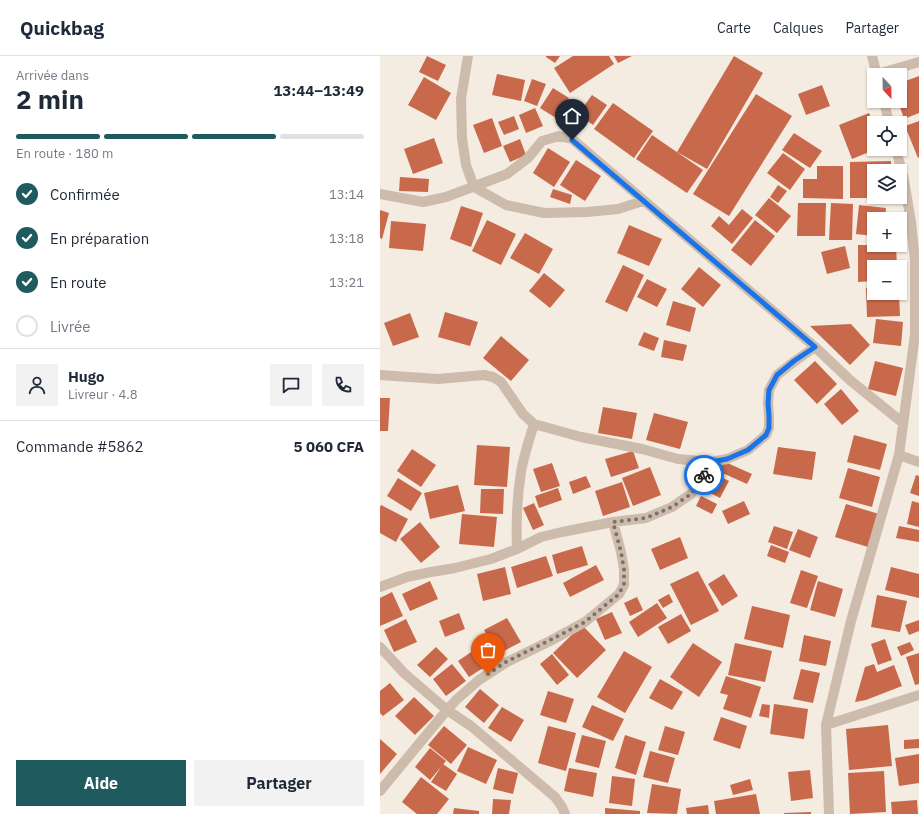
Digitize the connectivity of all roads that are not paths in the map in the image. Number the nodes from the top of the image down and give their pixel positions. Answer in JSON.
{"nodes":[{"id":1,"x":468,"y":56,"type":"edge"},
{"id":2,"x":872,"y":56,"type":"edge"},
{"id":3,"x":919,"y":62,"type":"edge"},
{"id":4,"x":875,"y":68,"type":"edge"},
{"id":5,"x":900,"y":68,"type":"edge"},
{"id":6,"x":898,"y":156,"type":"edge"},
{"id":7,"x":474,"y":187,"type":"junction"},
{"id":8,"x":380,"y":194,"type":"edge"},
{"id":9,"x":643,"y":201,"type":"junction"},
{"id":10,"x":917,"y":335,"type":"edge"},
{"id":11,"x":815,"y":347,"type":"junction"},
{"id":12,"x":380,"y":375,"type":"edge"},
{"id":13,"x":903,"y":422,"type":"junction"},
{"id":14,"x":534,"y":424,"type":"junction"},
{"id":15,"x":899,"y":455,"type":"junction"},
{"id":16,"x":711,"y":462,"type":"junction"},
{"id":17,"x":919,"y":462,"type":"edge"},
{"id":18,"x":613,"y":522,"type":"junction"},
{"id":19,"x":516,"y":549,"type":"junction"},
{"id":20,"x":380,"y":588,"type":"edge"},
{"id":21,"x":380,"y":647,"type":"edge"},
{"id":22,"x":919,"y":695,"type":"edge"},
{"id":23,"x":447,"y":710,"type":"junction"},
{"id":24,"x":826,"y":725,"type":"junction"},
{"id":25,"x":380,"y":791,"type":"edge"},
{"id":26,"x":565,"y":814,"type":"edge"},
{"id":27,"x":829,"y":814,"type":"edge"}],
"edges":[{"from":1,"to":7,"type":"street"},
{"from":2,"to":4,"type":"street"},
{"from":3,"to":5,"type":"street"},
{"from":6,"to":10,"type":"street"},
{"from":7,"to":8,"type":"street"},
{"from":7,"to":9,"type":"street"},
{"from":7,"to":9,"type":"street"},
{"from":9,"to":11,"type":"street"},
{"from":10,"to":13,"type":"street"},
{"from":11,"to":13,"type":"street"},
{"from":11,"to":16,"type":"street"},
{"from":12,"to":14,"type":"street"},
{"from":13,"to":15,"type":"street"},
{"from":14,"to":16,"type":"street"},
{"from":14,"to":19,"type":"street"},
{"from":15,"to":17,"type":"street"},
{"from":15,"to":24,"type":"street"},
{"from":16,"to":18,"type":"street"},
{"from":18,"to":19,"type":"street"},
{"from":18,"to":23,"type":"street"},
{"from":19,"to":20,"type":"street"},
{"from":21,"to":23,"type":"street"},
{"from":22,"to":24,"type":"street"},
{"from":23,"to":25,"type":"street"},
{"from":23,"to":26,"type":"street"},
{"from":24,"to":27,"type":"street"}]}
